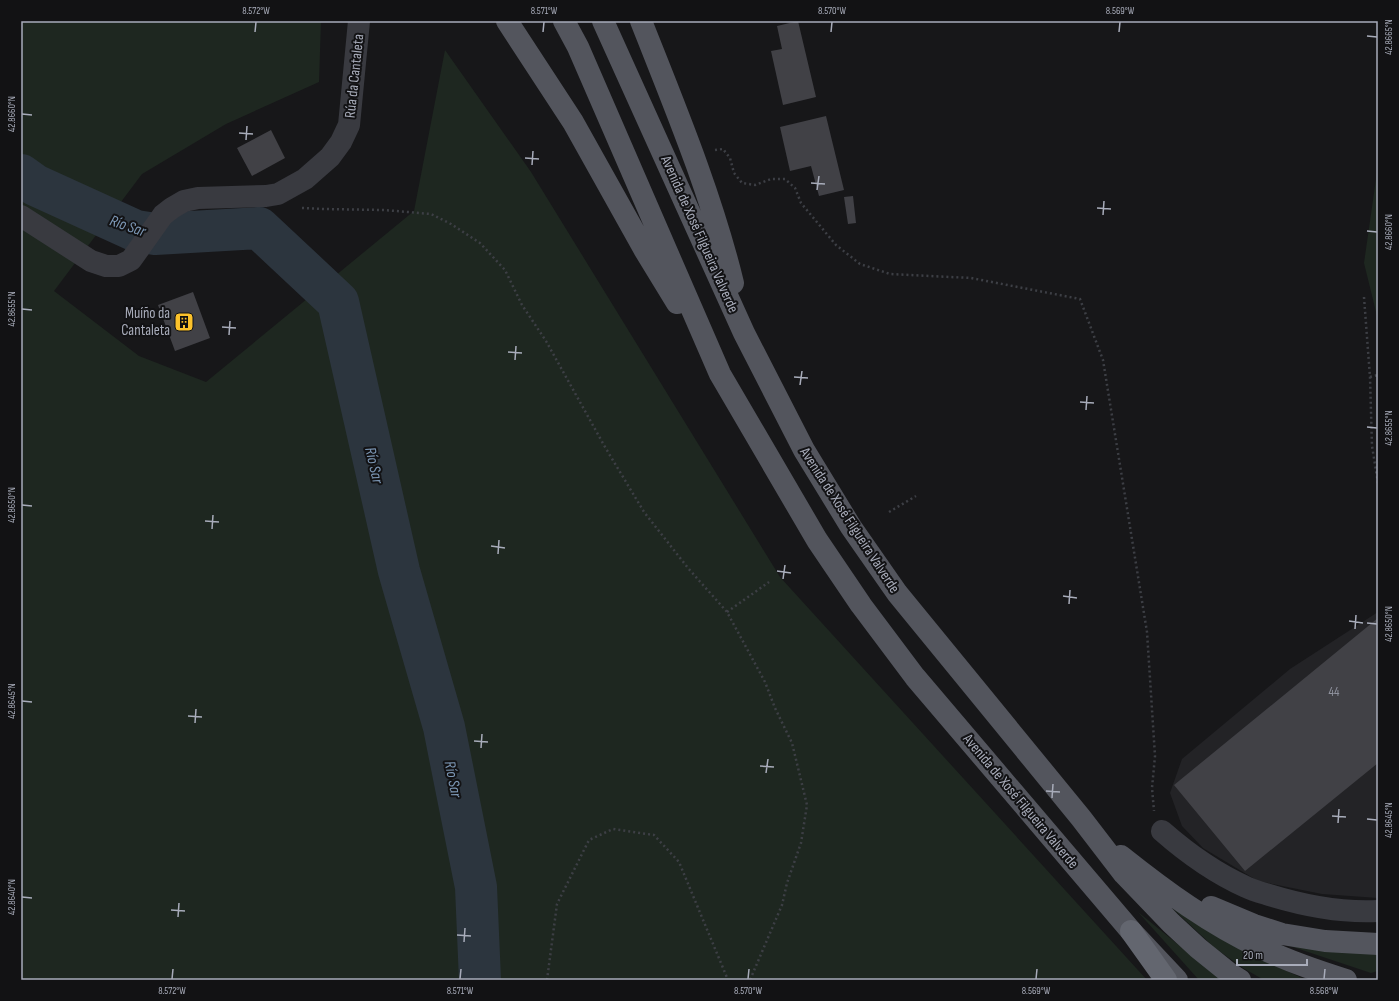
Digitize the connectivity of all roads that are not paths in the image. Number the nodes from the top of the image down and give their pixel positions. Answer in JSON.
{"nodes":[{"id":1,"x":359,"y":21,"type":"edge"},
{"id":2,"x":507,"y":21,"type":"edge"},
{"id":3,"x":564,"y":21,"type":"edge"},
{"id":4,"x":603,"y":21,"type":"edge"},
{"id":5,"x":641,"y":21,"type":"edge"},
{"id":6,"x":21,"y":216,"type":"edge"},
{"id":7,"x":744,"y":333,"type":"junction"},
{"id":8,"x":720,"y":374,"type":"junction"},
{"id":9,"x":1081,"y":818,"type":"junction"},
{"id":10,"x":1162,"y":831,"type":"road end"},
{"id":11,"x":1154,"y":880,"type":"junction"},
{"id":12,"x":1378,"y":911,"type":"edge"},
{"id":13,"x":1131,"y":931,"type":"junction"},
{"id":14,"x":1378,"y":944,"type":"edge"},
{"id":15,"x":1166,"y":980,"type":"edge"},
{"id":16,"x":1177,"y":980,"type":"edge"},
{"id":17,"x":1240,"y":980,"type":"edge"},
{"id":18,"x":1346,"y":980,"type":"edge"}],
"edges":[{"from":1,"to":6,"type":"street","name":"Rúa da Cantaleta"},
{"from":2,"to":8,"type":"main road"},
{"from":3,"to":8,"type":"main road","name":"Avenida de Xosé Filgueira Valverde"},
{"from":4,"to":7,"type":"main road","name":"Avenida de Xosé Filgueira Valverde"},
{"from":5,"to":7,"type":"main road"},
{"from":7,"to":9,"type":"main road","name":"Avenida de Xosé Filgueira Valverde"},
{"from":8,"to":13,"type":"main road","name":"Avenida de Xosé Filgueira Valverde"},
{"from":9,"to":11,"type":"main road"},
{"from":9,"to":17,"type":"main road","name":"Avenida de Xosé Filgueira Valverde"},
{"from":10,"to":12,"type":"street"},
{"from":11,"to":14,"type":"main road"},
{"from":11,"to":18,"type":"main road"},
{"from":13,"to":15,"type":"highway"},
{"from":13,"to":16,"type":"main road","name":"Avenida de Xosé Filgueira Valverde"}]}
